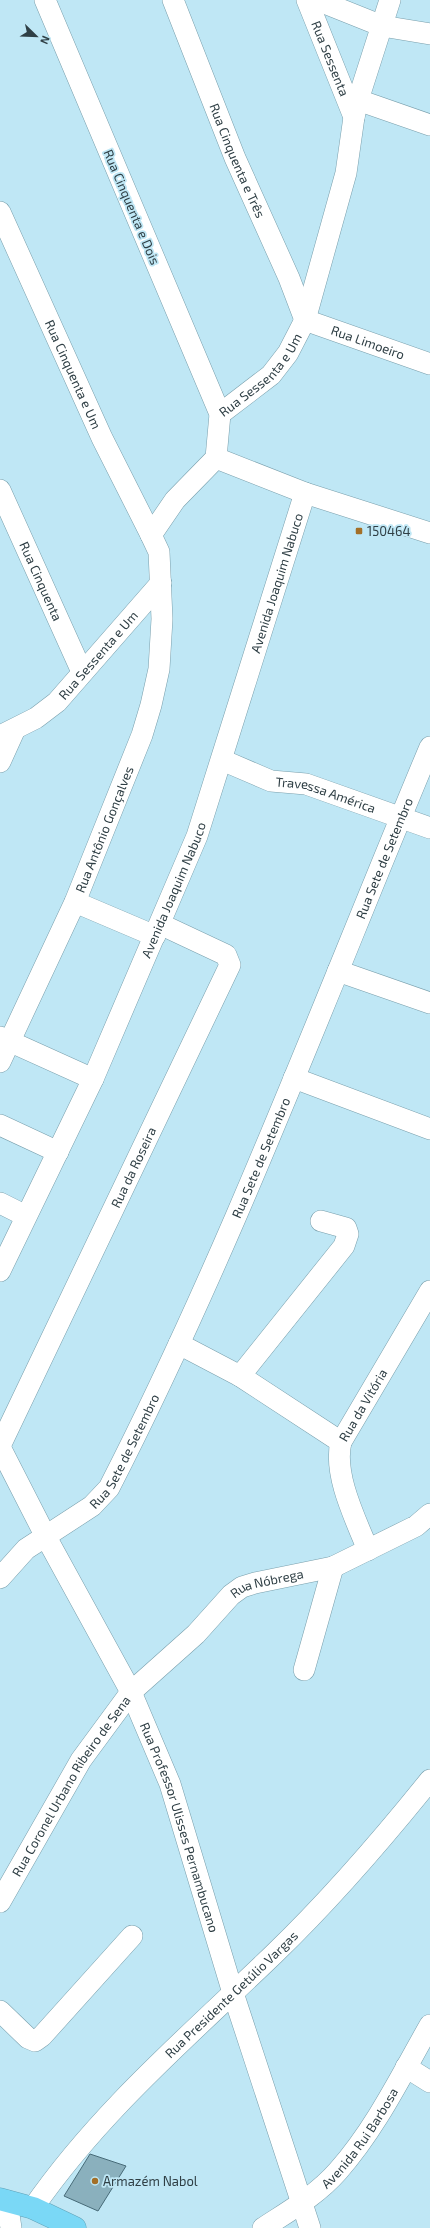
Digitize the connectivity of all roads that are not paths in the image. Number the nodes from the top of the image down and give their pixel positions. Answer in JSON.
{"nodes":[{"id":1,"x":45,"y":0,"type":"edge"},
{"id":2,"x":173,"y":0,"type":"edge"},
{"id":3,"x":307,"y":0,"type":"edge"},
{"id":4,"x":317,"y":0,"type":"edge"},
{"id":5,"x":390,"y":0,"type":"edge"},
{"id":6,"x":382,"y":26,"type":"junction"},
{"id":7,"x":430,"y":34,"type":"edge"},
{"id":8,"x":356,"y":109,"type":"junction"},
{"id":9,"x":430,"y":125,"type":"edge"},
{"id":10,"x":0,"y":212,"type":"edge"},
{"id":11,"x":306,"y":320,"type":"junction"},
{"id":12,"x":430,"y":364,"type":"edge"},
{"id":13,"x":220,"y":414,"type":"junction"},
{"id":14,"x":216,"y":458,"type":"junction"},
{"id":15,"x":0,"y":490,"type":"edge"},
{"id":16,"x":304,"y":493,"type":"junction"},
{"id":17,"x":430,"y":533,"type":"edge"},
{"id":18,"x":151,"y":535,"type":"junction"},
{"id":19,"x":161,"y":583,"type":"junction"},
{"id":20,"x":82,"y":672,"type":"junction"},
{"id":21,"x":7,"y":732,"type":"edge"},
{"id":22,"x":430,"y":747,"type":"edge"},
{"id":23,"x":222,"y":760,"type":"junction"},
{"id":24,"x":0,"y":762,"type":"edge"},
{"id":25,"x":400,"y":818,"type":"junction"},
{"id":26,"x":430,"y":828,"type":"edge"},
{"id":27,"x":75,"y":902,"type":"junction"},
{"id":28,"x":157,"y":930,"type":"junction"},
{"id":29,"x":338,"y":971,"type":"junction"},
{"id":30,"x":430,"y":1002,"type":"edge"},
{"id":31,"x":4,"y":1039,"type":"edge"},
{"id":32,"x":0,"y":1062,"type":"edge"},
{"id":33,"x":294,"y":1078,"type":"junction"},
{"id":34,"x":93,"y":1079,"type":"junction"},
{"id":35,"x":0,"y":1125,"type":"edge"},
{"id":36,"x":430,"y":1129,"type":"edge"},
{"id":37,"x":58,"y":1152,"type":"junction"},
{"id":38,"x":0,"y":1203,"type":"edge"},
{"id":39,"x":26,"y":1216,"type":"junction"},
{"id":40,"x":321,"y":1221,"type":"dead end"},
{"id":41,"x":0,"y":1271,"type":"edge"},
{"id":42,"x":430,"y":1291,"type":"edge"},
{"id":43,"x":179,"y":1344,"type":"junction"},
{"id":44,"x":240,"y":1376,"type":"junction"},
{"id":45,"x":340,"y":1442,"type":"junction"},
{"id":46,"x":0,"y":1446,"type":"edge"},
{"id":47,"x":430,"y":1514,"type":"edge"},
{"id":48,"x":46,"y":1537,"type":"junction"},
{"id":49,"x":368,"y":1550,"type":"junction"},
{"id":50,"x":333,"y":1566,"type":"junction"},
{"id":51,"x":0,"y":1578,"type":"edge"},
{"id":52,"x":304,"y":1670,"type":"dead end"},
{"id":53,"x":131,"y":1692,"type":"junction"},
{"id":54,"x":430,"y":1780,"type":"edge"},
{"id":55,"x":0,"y":1902,"type":"edge"},
{"id":56,"x":132,"y":1936,"type":"dead end"},
{"id":57,"x":233,"y":1993,"type":"junction"},
{"id":58,"x":0,"y":2011,"type":"edge"},
{"id":59,"x":430,"y":2025,"type":"edge"},
{"id":60,"x":406,"y":2067,"type":"junction"},
{"id":61,"x":430,"y":2082,"type":"edge"},
{"id":62,"x":3,"y":2200,"type":"edge"},
{"id":63,"x":303,"y":2203,"type":"junction"},
{"id":64,"x":33,"y":2208,"type":"junction"},
{"id":65,"x":11,"y":2228,"type":"edge"},
{"id":66,"x":75,"y":2228,"type":"edge"},
{"id":67,"x":263,"y":2228,"type":"edge"},
{"id":68,"x":310,"y":2228,"type":"edge"}],
"edges":[{"from":1,"to":13,"type":"street","name":"Rua Cinquenta e Dois"},
{"from":2,"to":11,"type":"street","name":"Rua Cinquenta e Três"},
{"from":3,"to":8,"type":"street","name":"Rua Sessenta"},
{"from":4,"to":6,"type":"street"},
{"from":5,"to":6,"type":"street","name":"Rua Sessenta e Um"},
{"from":6,"to":7,"type":"street"},
{"from":6,"to":8,"type":"street","name":"Rua Sessenta e Um"},
{"from":8,"to":9,"type":"street"},
{"from":8,"to":11,"type":"street","name":"Rua Sessenta e Um"},
{"from":10,"to":18,"type":"street","name":"Rua Cinquenta e Um"},
{"from":11,"to":12,"type":"street","name":"Rua Limoeiro"},
{"from":11,"to":13,"type":"street","name":"Rua Sessenta e Um"},
{"from":13,"to":14,"type":"street","name":"Rua Sessenta e Um"},
{"from":14,"to":16,"type":"street"},
{"from":14,"to":18,"type":"street"},
{"from":15,"to":20,"type":"street","name":"Rua Cinquenta"},
{"from":16,"to":17,"type":"street"},
{"from":16,"to":23,"type":"street","name":"Avenida Joaquim Nabuco"},
{"from":18,"to":19,"type":"street"},
{"from":19,"to":20,"type":"street","name":"Rua Sessenta e Um"},
{"from":19,"to":27,"type":"street","name":"Rua Antônio Gonçalves"},
{"from":20,"to":21,"type":"street","name":"Rua Sessenta e Um"},
{"from":21,"to":24,"type":"street"},
{"from":22,"to":25,"type":"street","name":"Rua Sete de Setembro"},
{"from":23,"to":25,"type":"street","name":"Travessa América"},
{"from":23,"to":28,"type":"street","name":"Avenida Joaquim Nabuco"},
{"from":25,"to":26,"type":"street","name":"Travessa América"},
{"from":25,"to":29,"type":"street","name":"Rua Sete de Setembro"},
{"from":27,"to":28,"type":"street","name":"Rua da Roseira"},
{"from":27,"to":31,"type":"street","name":"Rua Antônio Gonçalves"},
{"from":28,"to":34,"type":"street","name":"Avenida Joaquim Nabuco"},
{"from":28,"to":46,"type":"street","name":"Rua da Roseira"},
{"from":29,"to":30,"type":"street"},
{"from":29,"to":33,"type":"street","name":"Rua Sete de Setembro"},
{"from":31,"to":32,"type":"street","name":"Rua Antônio Gonçalves"},
{"from":31,"to":34,"type":"street"},
{"from":33,"to":36,"type":"street"},
{"from":33,"to":43,"type":"street","name":"Rua Sete de Setembro"},
{"from":34,"to":37,"type":"street","name":"Avenida Joaquim Nabuco"},
{"from":35,"to":37,"type":"street"},
{"from":37,"to":39,"type":"street","name":"Avenida Joaquim Nabuco"},
{"from":38,"to":39,"type":"street"},
{"from":39,"to":41,"type":"street","name":"Avenida Joaquim Nabuco"},
{"from":40,"to":44,"type":"street"},
{"from":42,"to":45,"type":"street","name":"Rua da Vitória"},
{"from":43,"to":44,"type":"street"},
{"from":43,"to":48,"type":"street","name":"Rua Sete de Setembro"},
{"from":44,"to":45,"type":"street"},
{"from":45,"to":49,"type":"street","name":"Rua da Vitória"},
{"from":46,"to":48,"type":"street","name":"Rua Professor Ulisses Pernambucano"},
{"from":47,"to":49,"type":"street","name":"Rua Nóbrega"},
{"from":48,"to":51,"type":"street","name":"Rua Sete de Setembro"},
{"from":48,"to":53,"type":"street","name":"Rua Professor Ulisses Pernambucano"},
{"from":49,"to":50,"type":"street","name":"Rua Nóbrega"},
{"from":50,"to":52,"type":"street"},
{"from":50,"to":53,"type":"street","name":"Rua Nóbrega"},
{"from":53,"to":55,"type":"street","name":"Rua Coronel Urbano Ribeiro de Sena"},
{"from":53,"to":57,"type":"street","name":"Rua Professor Ulisses Pernambucano"},
{"from":54,"to":57,"type":"street","name":"Rua Presidente Getúlio Vargas"},
{"from":56,"to":58,"type":"street"},
{"from":57,"to":63,"type":"street","name":"Rua Professor Ulisses Pernambucano"},
{"from":57,"to":64,"type":"street","name":"Rua Presidente Getúlio Vargas"},
{"from":59,"to":60,"type":"street","name":"Avenida Rui Barbosa"},
{"from":60,"to":61,"type":"street"},
{"from":60,"to":63,"type":"street","name":"Avenida Rui Barbosa"},
{"from":62,"to":64,"type":"highway"},
{"from":62,"to":65,"type":"street"},
{"from":63,"to":67,"type":"street","name":"Avenida Rui Barbosa"},
{"from":63,"to":68,"type":"street","name":"Rua Professor Ulisses Pernambucano"},
{"from":64,"to":66,"type":"highway"}]}
